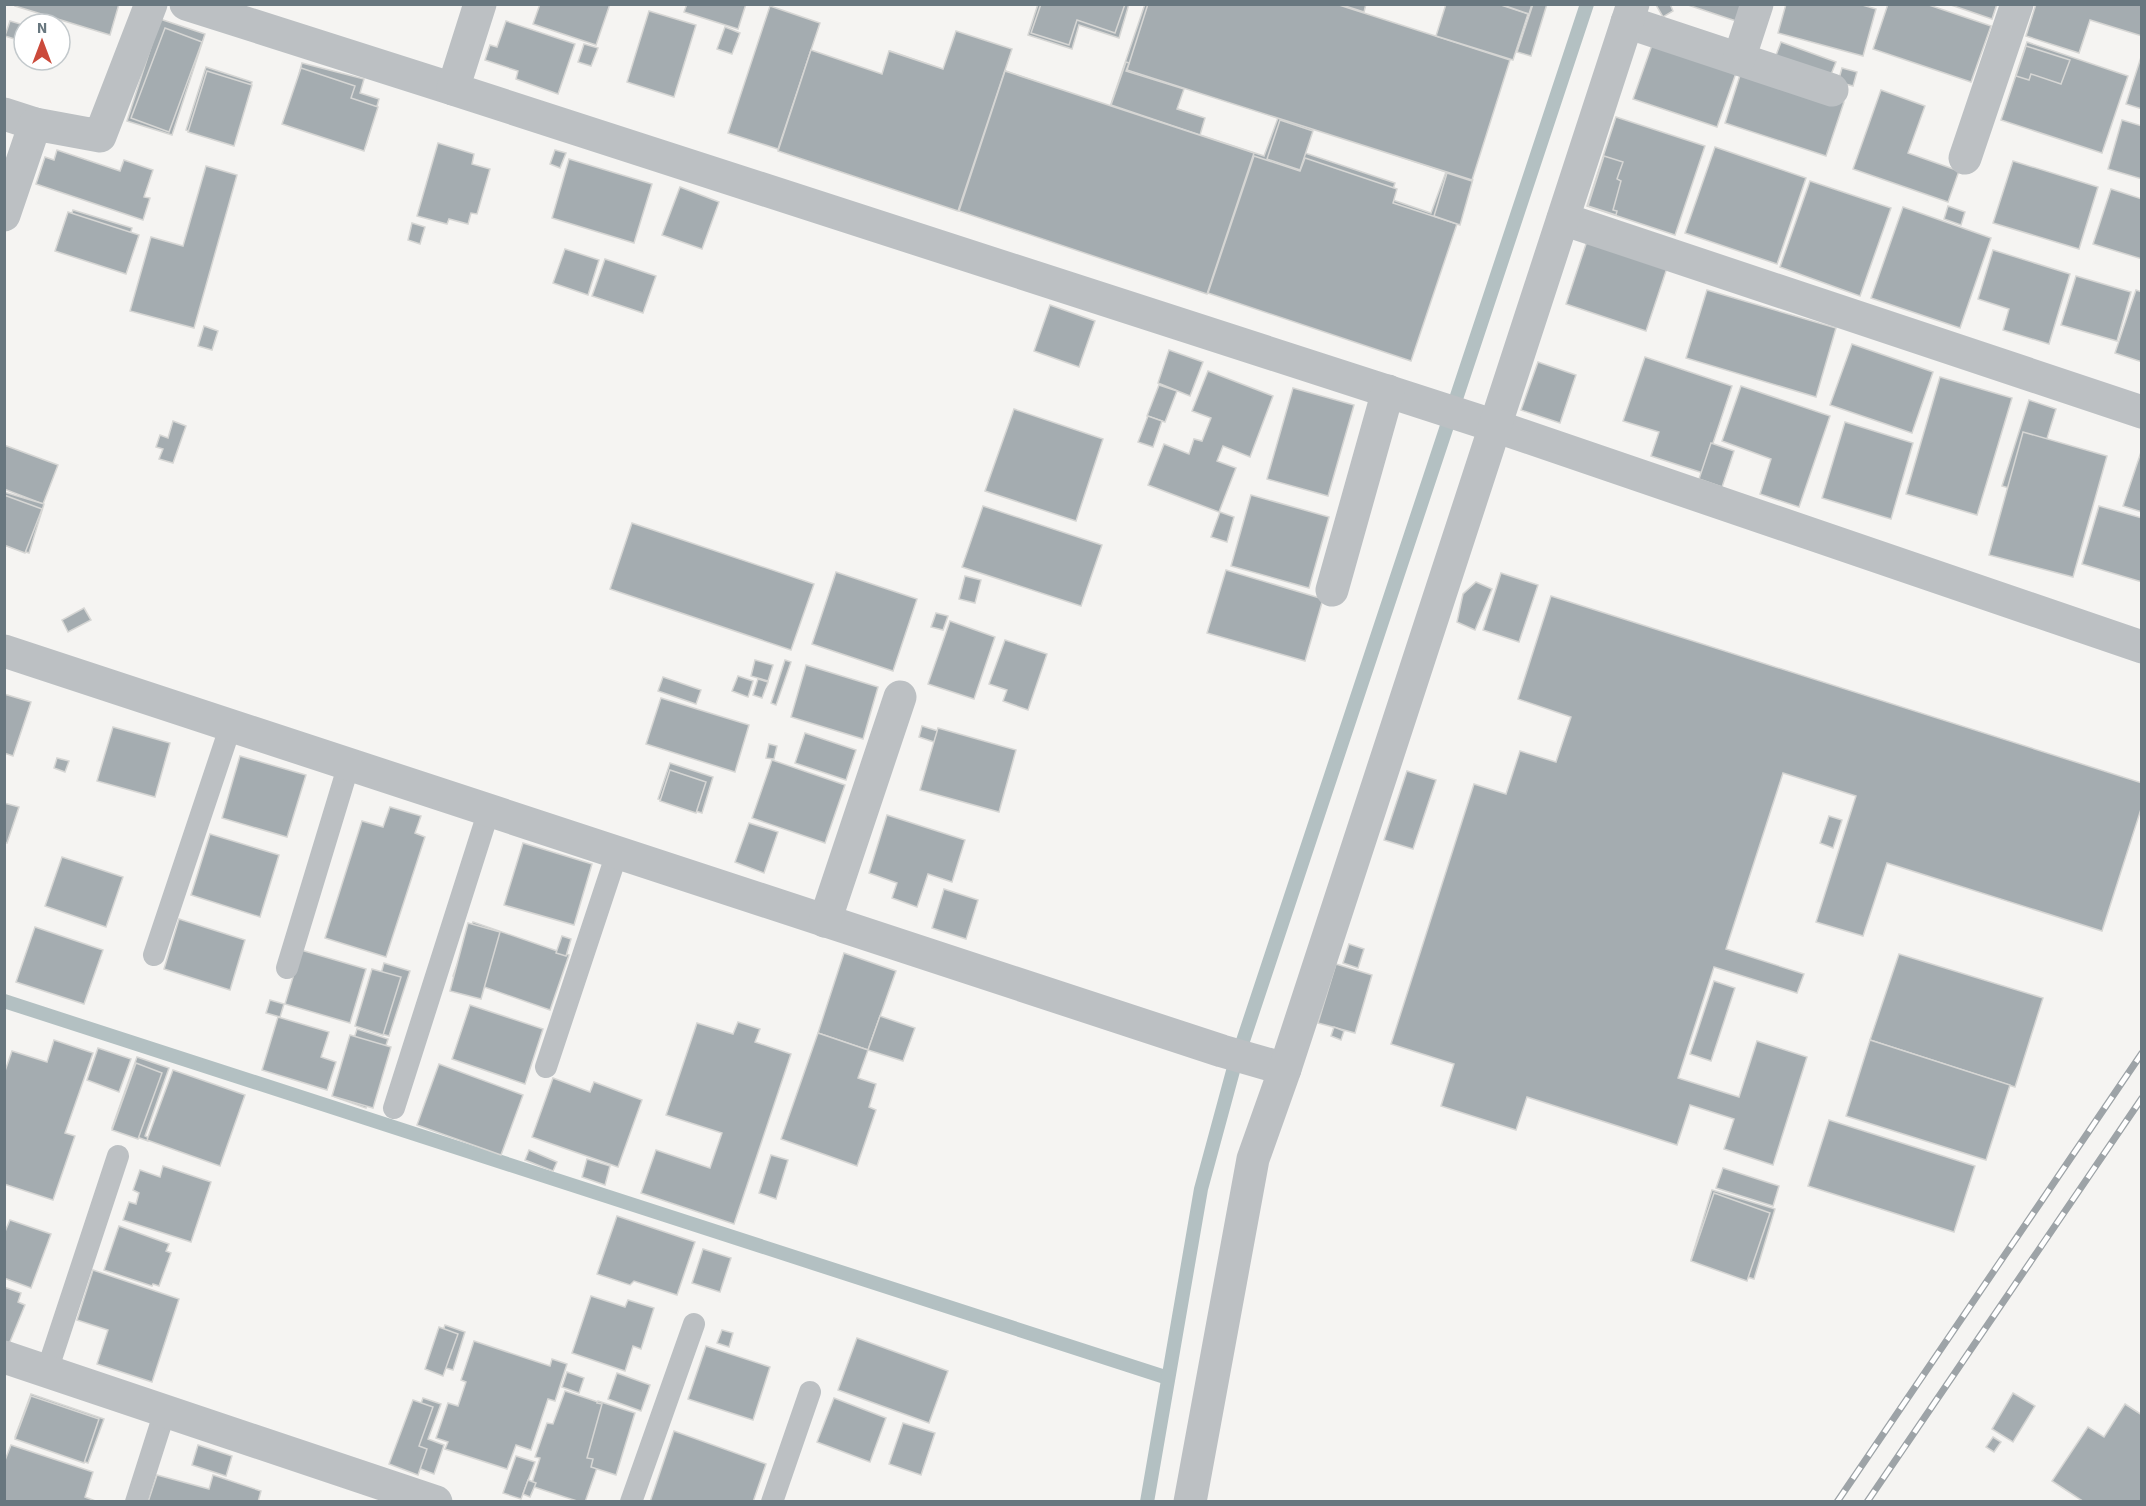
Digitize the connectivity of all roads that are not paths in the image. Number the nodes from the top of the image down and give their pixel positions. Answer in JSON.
{"nodes":[{"id":1,"x":151,"y":4,"type":"edge"},
{"id":2,"x":186,"y":4,"type":"edge"},
{"id":3,"x":480,"y":4,"type":"edge"},
{"id":4,"x":1757,"y":4,"type":"edge"},
{"id":5,"x":2017,"y":4,"type":"edge"},
{"id":6,"x":1630,"y":13,"type":"edge"},
{"id":7,"x":1739,"y":59,"type":"junction"},
{"id":8,"x":453,"y":89,"type":"junction"},
{"id":9,"x":1832,"y":90,"type":"dead end"},
{"id":10,"x":20,"y":119,"type":"edge"},
{"id":11,"x":1965,"y":158,"type":"dead end"},
{"id":12,"x":4,"y":215,"type":"edge"},
{"id":13,"x":1563,"y":219,"type":"junction"},
{"id":14,"x":1388,"y":391,"type":"junction"},
{"id":15,"x":2142,"y":412,"type":"edge"},
{"id":16,"x":1481,"y":422,"type":"junction"},
{"id":17,"x":1332,"y":590,"type":"dead end"},
{"id":18,"x":2142,"y":647,"type":"edge"},
{"id":19,"x":4,"y":651,"type":"edge"},
{"id":20,"x":900,"y":697,"type":"dead end"},
{"id":21,"x":231,"y":725,"type":"junction"},
{"id":22,"x":349,"y":764,"type":"junction"},
{"id":23,"x":489,"y":810,"type":"junction"},
{"id":24,"x":617,"y":853,"type":"junction"},
{"id":25,"x":825,"y":921,"type":"junction"},
{"id":26,"x":154,"y":955,"type":"dead end"},
{"id":27,"x":287,"y":968,"type":"dead end"},
{"id":28,"x":1272,"y":1065,"type":"junction"},
{"id":29,"x":546,"y":1067,"type":"dead end"},
{"id":30,"x":393,"y":1108,"type":"dead end"},
{"id":31,"x":118,"y":1156,"type":"dead end"},
{"id":32,"x":694,"y":1324,"type":"dead end"},
{"id":33,"x":4,"y":1357,"type":"edge"},
{"id":34,"x":46,"y":1371,"type":"junction"},
{"id":35,"x":810,"y":1392,"type":"dead end"},
{"id":36,"x":165,"y":1411,"type":"junction"},
{"id":37,"x":136,"y":1502,"type":"edge"},
{"id":38,"x":436,"y":1502,"type":"edge"},
{"id":39,"x":631,"y":1502,"type":"edge"},
{"id":40,"x":772,"y":1502,"type":"edge"},
{"id":41,"x":1190,"y":1502,"type":"edge"}],
"edges":[{"from":1,"to":10,"type":"street"},
{"from":2,"to":8,"type":"street"},
{"from":3,"to":8,"type":"street"},
{"from":4,"to":7,"type":"street"},
{"from":5,"to":11,"type":"street"},
{"from":6,"to":7,"type":"street"},
{"from":6,"to":13,"type":"street"},
{"from":7,"to":9,"type":"street"},
{"from":8,"to":14,"type":"street"},
{"from":10,"to":12,"type":"street"},
{"from":13,"to":15,"type":"street"},
{"from":13,"to":16,"type":"street"},
{"from":14,"to":16,"type":"street"},
{"from":14,"to":17,"type":"street"},
{"from":16,"to":18,"type":"street"},
{"from":16,"to":28,"type":"street"},
{"from":19,"to":21,"type":"street"},
{"from":20,"to":25,"type":"street"},
{"from":21,"to":22,"type":"street"},
{"from":21,"to":26,"type":"lane"},
{"from":22,"to":23,"type":"street"},
{"from":22,"to":27,"type":"lane"},
{"from":23,"to":24,"type":"street"},
{"from":23,"to":30,"type":"lane"},
{"from":24,"to":25,"type":"street"},
{"from":24,"to":29,"type":"lane"},
{"from":25,"to":28,"type":"street"},
{"from":28,"to":41,"type":"street"},
{"from":31,"to":34,"type":"lane"},
{"from":32,"to":39,"type":"lane"},
{"from":33,"to":34,"type":"street"},
{"from":34,"to":36,"type":"street"},
{"from":35,"to":40,"type":"lane"},
{"from":36,"to":37,"type":"lane"},
{"from":36,"to":38,"type":"street"}]}
